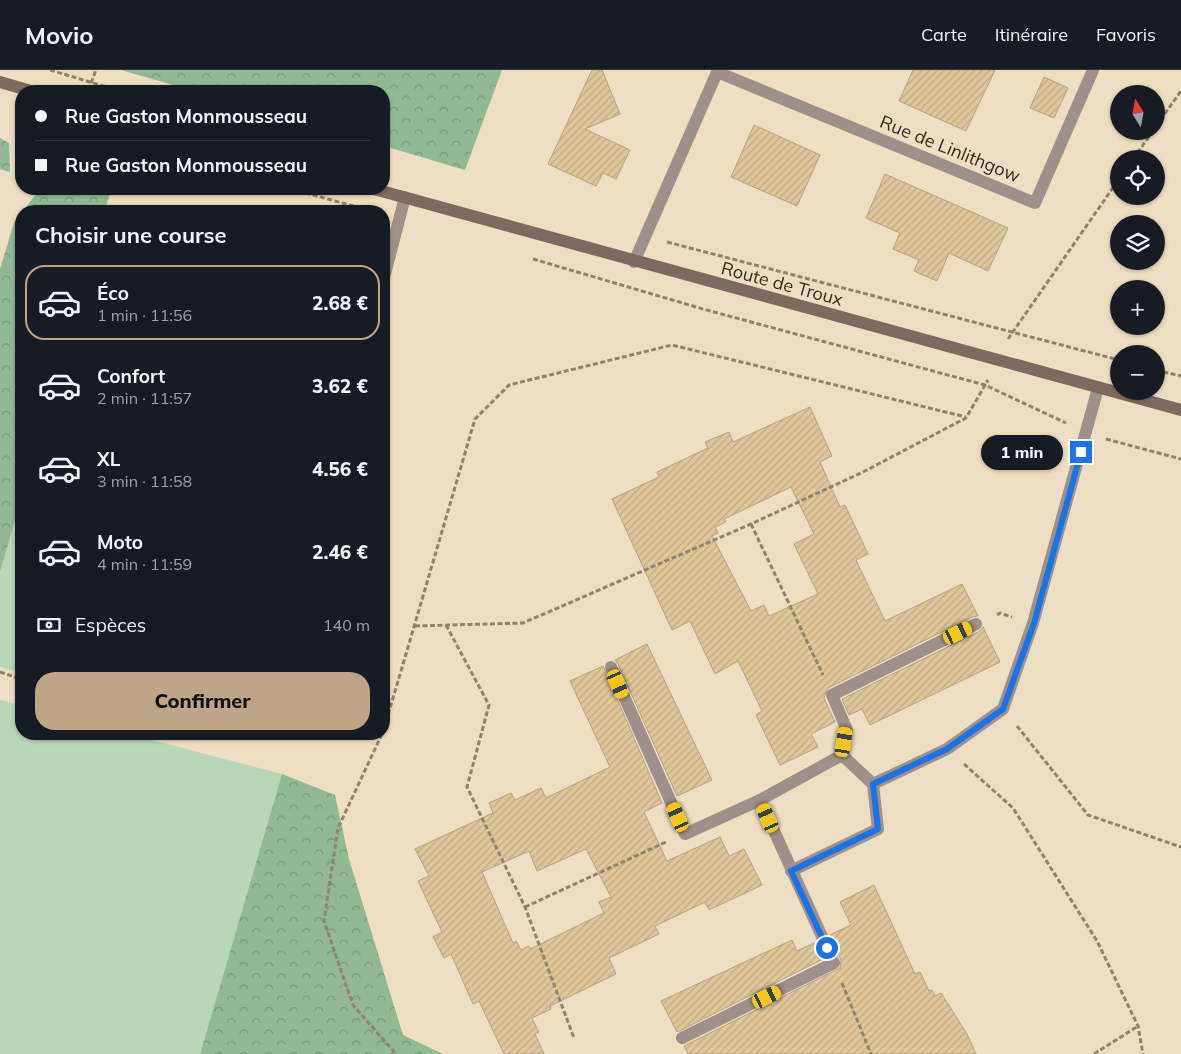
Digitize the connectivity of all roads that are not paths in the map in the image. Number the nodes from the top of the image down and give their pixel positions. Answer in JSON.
{"nodes":[{"id":1,"x":1093,"y":70,"type":"edge"},
{"id":2,"x":717,"y":71,"type":"edge"},
{"id":3,"x":0,"y":82,"type":"edge"},
{"id":4,"x":15,"y":86,"type":"edge"},
{"id":5,"x":390,"y":193,"type":"edge"},
{"id":6,"x":405,"y":197,"type":"junction"},
{"id":7,"x":390,"y":255,"type":"edge"},
{"id":8,"x":634,"y":262,"type":"junction"},
{"id":9,"x":1098,"y":388,"type":"junction"},
{"id":10,"x":1181,"y":410,"type":"edge"},
{"id":11,"x":976,"y":624,"type":"road end"},
{"id":12,"x":611,"y":667,"type":"dead end"},
{"id":13,"x":842,"y":755,"type":"junction"},
{"id":14,"x":873,"y":784,"type":"junction"},
{"id":15,"x":760,"y":800,"type":"junction"},
{"id":16,"x":791,"y":871,"type":"junction"},
{"id":17,"x":682,"y":1038,"type":"dead end"}],
"edges":[{"from":1,"to":2,"type":"street","name":"Rue de Linlithgow"},
{"from":2,"to":8,"type":"street","name":"Rue de Linlithgow"},
{"from":3,"to":4,"type":"street"},
{"from":5,"to":6,"type":"street","name":"Route de Troux"},
{"from":6,"to":7,"type":"street"},
{"from":6,"to":8,"type":"street","name":"Route de Troux"},
{"from":8,"to":9,"type":"street","name":"Route de Troux"},
{"from":9,"to":10,"type":"street","name":"Route de Troux"},
{"from":9,"to":14,"type":"street"},
{"from":11,"to":13,"type":"street"},
{"from":12,"to":15,"type":"street"},
{"from":13,"to":14,"type":"street"},
{"from":13,"to":15,"type":"street"},
{"from":14,"to":16,"type":"street"},
{"from":15,"to":16,"type":"street"},
{"from":16,"to":17,"type":"street"}]}
